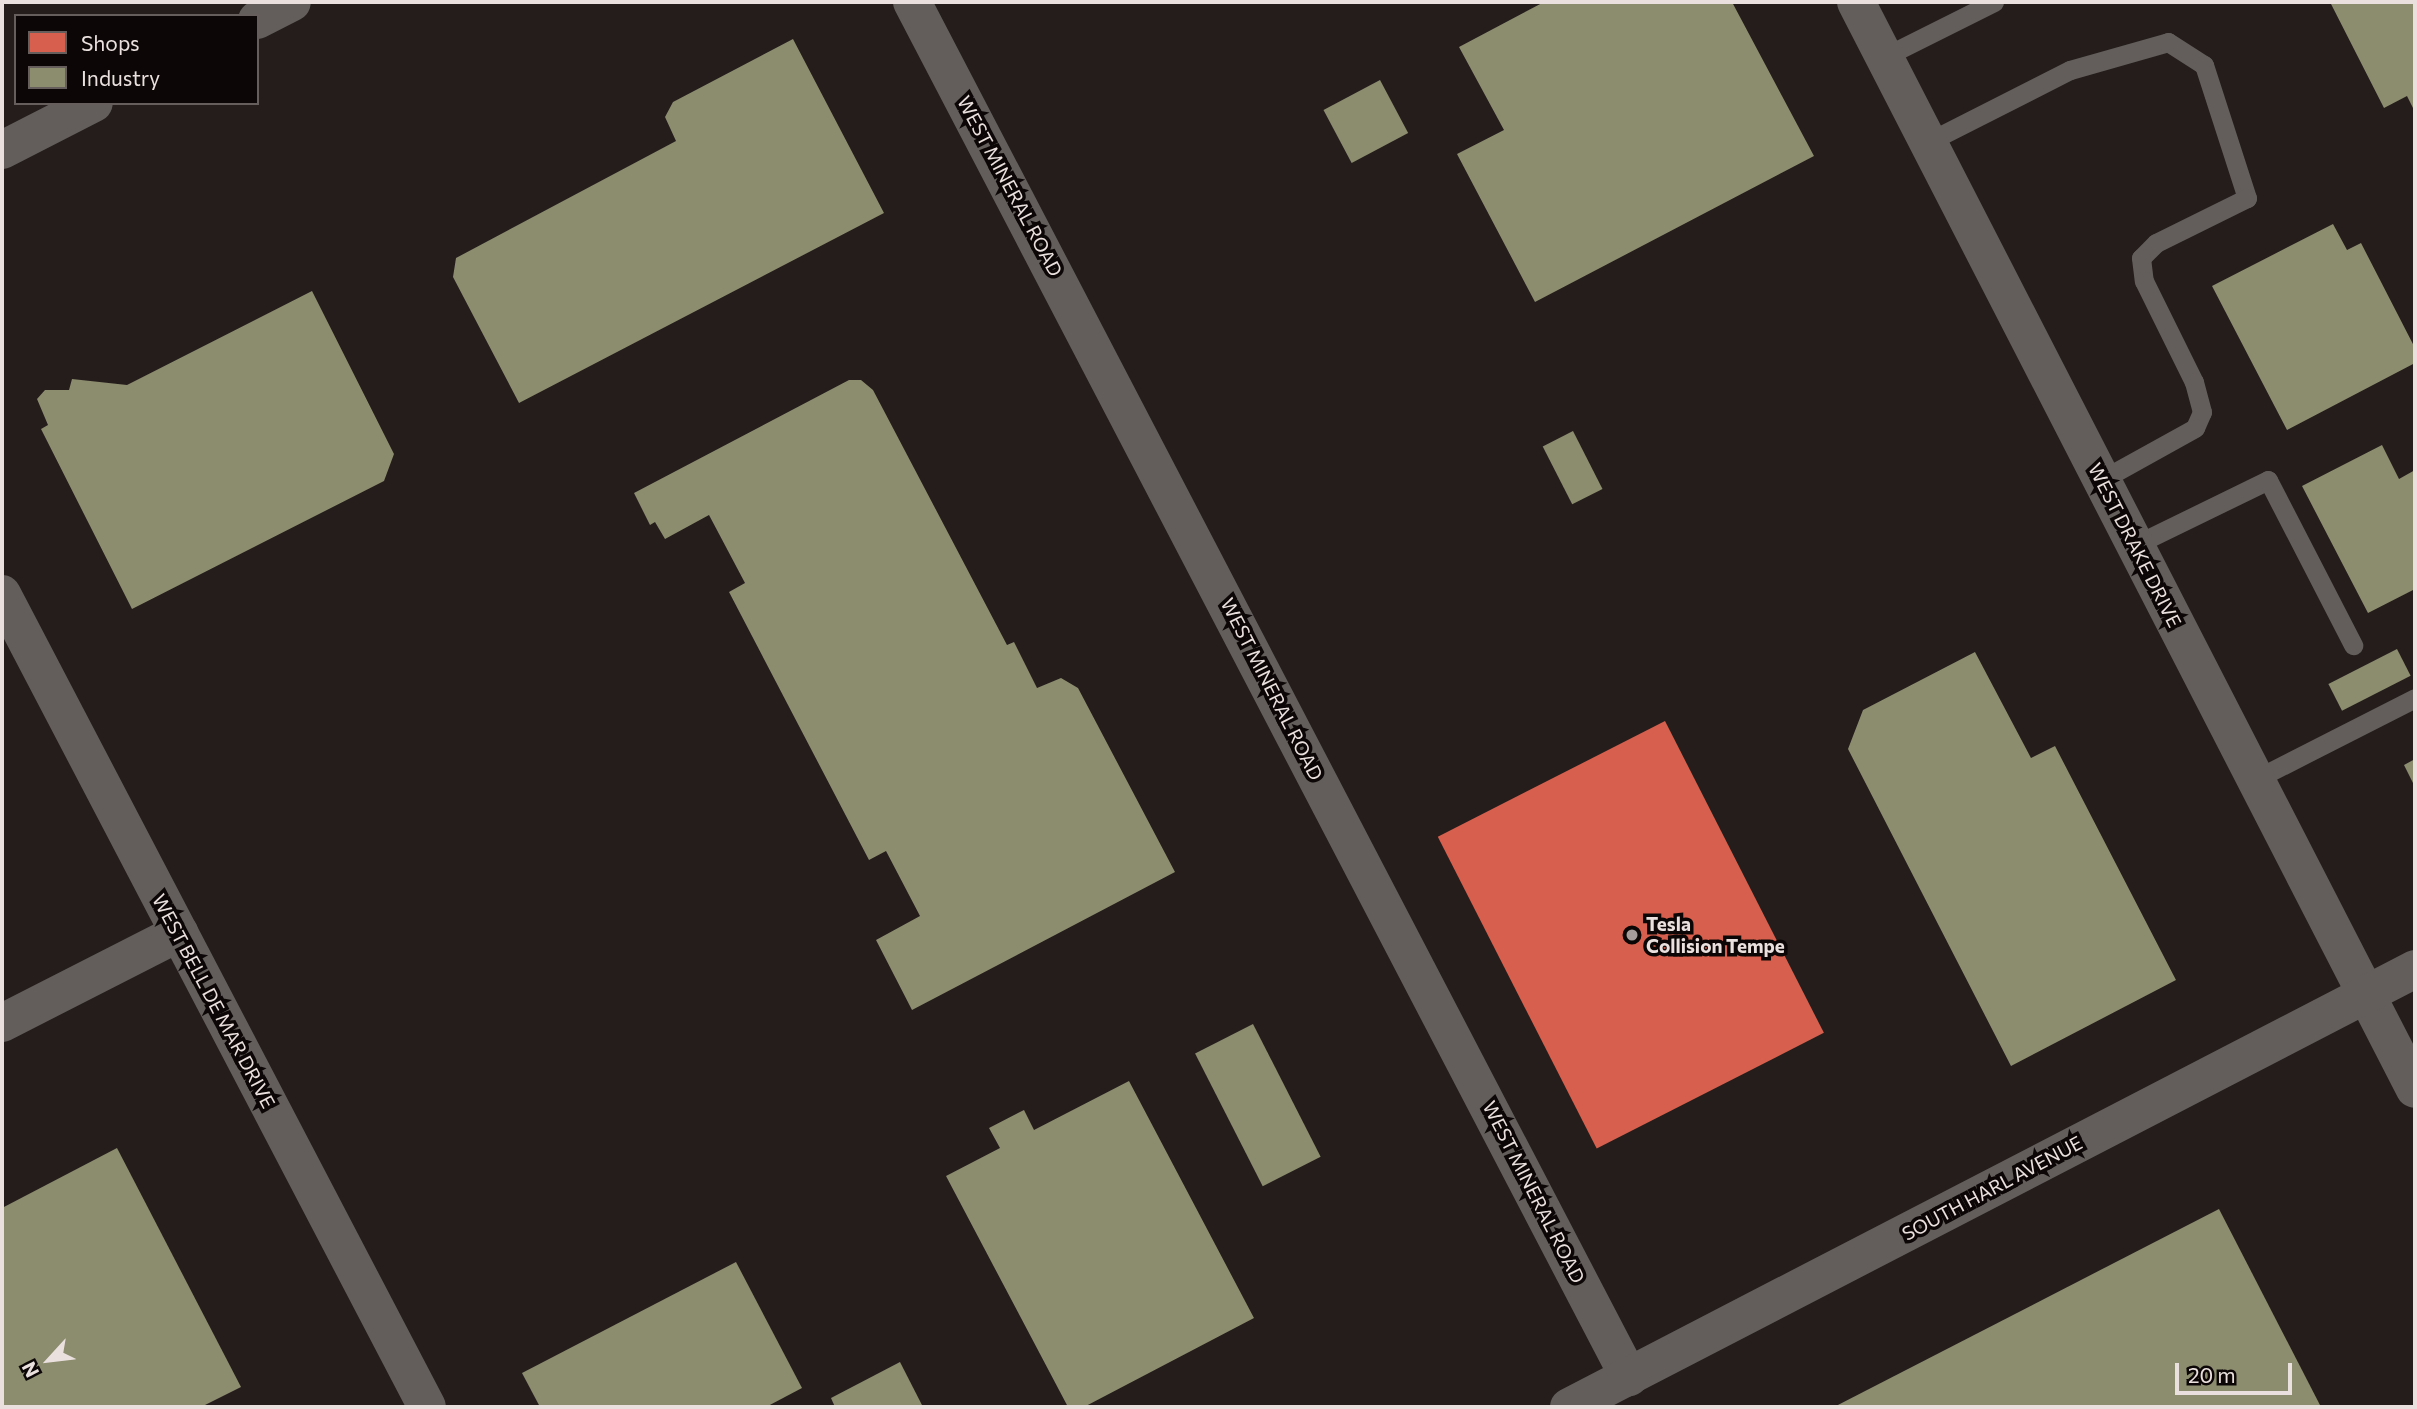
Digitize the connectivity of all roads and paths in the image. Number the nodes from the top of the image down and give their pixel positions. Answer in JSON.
{"nodes":[{"id":1,"x":292,"y":2,"type":"edge"},
{"id":2,"x":912,"y":2,"type":"edge"},
{"id":3,"x":1856,"y":2,"type":"edge"},
{"id":4,"x":1994,"y":2,"type":"edge"},
{"id":5,"x":259,"y":19,"type":"edge"},
{"id":6,"x":1884,"y":57,"type":"junction"},
{"id":7,"x":89,"y":105,"type":"edge"},
{"id":8,"x":1928,"y":142,"type":"junction"},
{"id":9,"x":2,"y":150,"type":"edge"},
{"id":10,"x":2101,"y":480,"type":"junction"},
{"id":11,"x":2135,"y":545,"type":"junction"},
{"id":12,"x":2,"y":594,"type":"edge"},
{"id":13,"x":2353,"y":645,"type":"dead end"},
{"id":14,"x":2415,"y":698,"type":"edge"},
{"id":15,"x":2256,"y":779,"type":"junction"},
{"id":16,"x":179,"y":933,"type":"junction"},
{"id":17,"x":2415,"y":969,"type":"edge"},
{"id":18,"x":2366,"y":994,"type":"junction"},
{"id":19,"x":2,"y":1023,"type":"edge"},
{"id":20,"x":2415,"y":1089,"type":"edge"},
{"id":21,"x":1629,"y":1377,"type":"junction"},
{"id":22,"x":427,"y":1407,"type":"edge"},
{"id":23,"x":1569,"y":1407,"type":"edge"}],
"edges":[{"from":1,"to":5,"type":"street"},
{"from":2,"to":21,"type":"street","name":"WEST MINERAL ROAD"},
{"from":3,"to":6,"type":"street","name":"WEST DRAKE DRIVE"},
{"from":4,"to":6,"type":"lane"},
{"from":6,"to":8,"type":"street","name":"WEST DRAKE DRIVE"},
{"from":7,"to":9,"type":"street"},
{"from":8,"to":10,"type":"street","name":"WEST DRAKE DRIVE"},
{"from":8,"to":10,"type":"lane"},
{"from":10,"to":11,"type":"street","name":"WEST DRAKE DRIVE"},
{"from":11,"to":13,"type":"lane"},
{"from":11,"to":15,"type":"street","name":"WEST DRAKE DRIVE"},
{"from":12,"to":16,"type":"street","name":"WEST BELL DE MAR DRIVE"},
{"from":14,"to":15,"type":"lane"},
{"from":15,"to":18,"type":"street","name":"WEST DRAKE DRIVE"},
{"from":16,"to":19,"type":"street"},
{"from":16,"to":22,"type":"street","name":"WEST BELL DE MAR DRIVE"},
{"from":17,"to":18,"type":"street","name":"SOUTH HARL AVENUE"},
{"from":18,"to":20,"type":"street","name":"WEST DRAKE DRIVE"},
{"from":18,"to":21,"type":"street","name":"SOUTH HARL AVENUE"},
{"from":21,"to":23,"type":"street","name":"SOUTH HARL AVENUE"}]}
